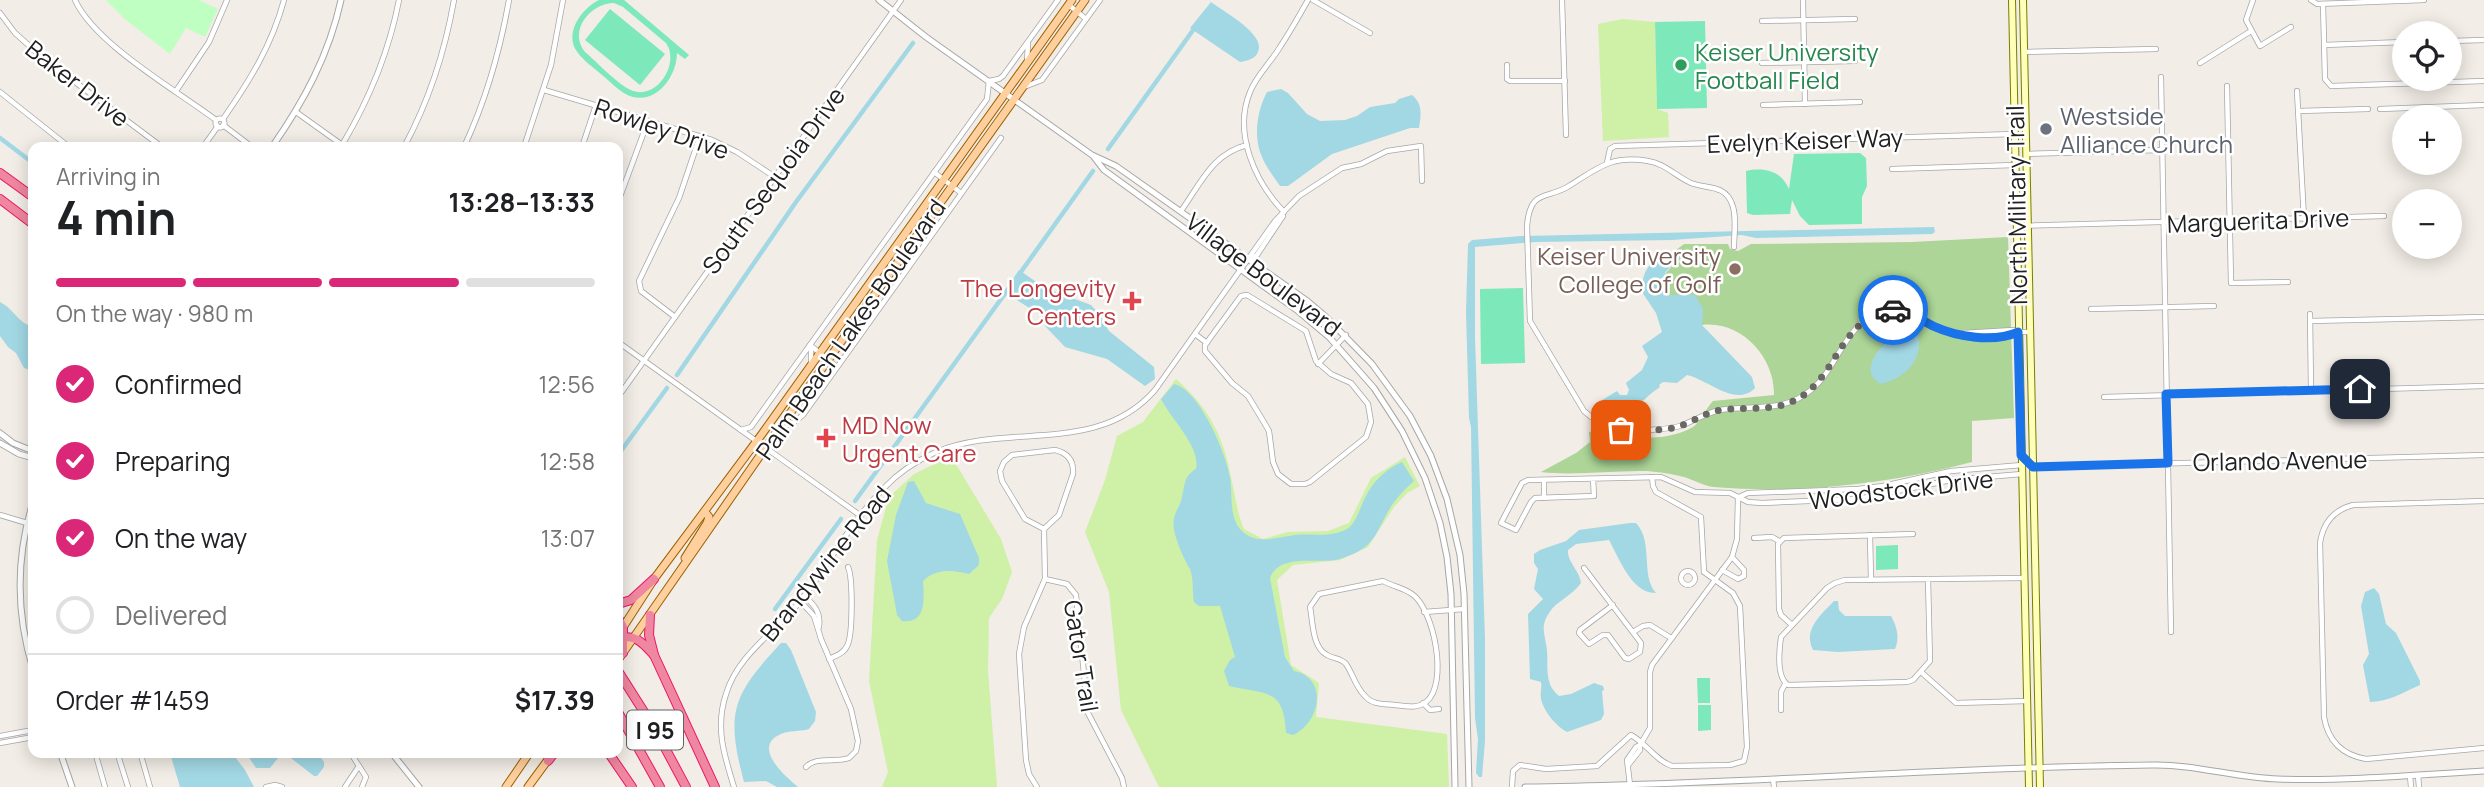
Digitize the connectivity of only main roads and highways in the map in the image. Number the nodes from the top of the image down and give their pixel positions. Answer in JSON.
{"nodes":[{"id":1,"x":1085,"y":0,"type":"edge"},
{"id":2,"x":2012,"y":0,"type":"edge"},
{"id":3,"x":2023,"y":0,"type":"edge"},
{"id":4,"x":1070,"y":2,"type":"edge"},
{"id":5,"x":2013,"y":39,"type":"junction"},
{"id":6,"x":2024,"y":52,"type":"junction"},
{"id":7,"x":2015,"y":137,"type":"junction"},
{"id":8,"x":2027,"y":153,"type":"junction"},
{"id":9,"x":0,"y":173,"type":"edge"},
{"id":10,"x":28,"y":193,"type":"edge"},
{"id":11,"x":0,"y":199,"type":"edge"},
{"id":12,"x":28,"y":220,"type":"edge"},
{"id":13,"x":2021,"y":455,"type":"junction"},
{"id":14,"x":2022,"y":465,"type":"junction"},
{"id":15,"x":2033,"y":467,"type":"junction"},
{"id":16,"x":2034,"y":484,"type":"junction"},
{"id":17,"x":721,"y":489,"type":"junction"},
{"id":18,"x":705,"y":512,"type":"junction"},
{"id":19,"x":718,"y":516,"type":"junction"},
{"id":20,"x":2024,"y":565,"type":"junction"},
{"id":21,"x":682,"y":568,"type":"junction"},
{"id":22,"x":2036,"y":576,"type":"junction"},
{"id":23,"x":2024,"y":578,"type":"junction"},
{"id":24,"x":654,"y":579,"type":"junction"},
{"id":25,"x":2036,"y":591,"type":"junction"},
{"id":26,"x":623,"y":602,"type":"edge"},
{"id":27,"x":650,"y":615,"type":"junction"},
{"id":28,"x":623,"y":631,"type":"edge"},
{"id":29,"x":623,"y":635,"type":"edge"},
{"id":30,"x":634,"y":638,"type":"junction"},
{"id":31,"x":623,"y":653,"type":"edge"},
{"id":32,"x":654,"y":655,"type":"junction"},
{"id":33,"x":623,"y":679,"type":"edge"},
{"id":34,"x":623,"y":720,"type":"edge"},
{"id":35,"x":526,"y":758,"type":"edge"},
{"id":36,"x":550,"y":758,"type":"edge"},
{"id":37,"x":612,"y":758,"type":"edge"},
{"id":38,"x":506,"y":787,"type":"edge"},
{"id":39,"x":528,"y":787,"type":"edge"},
{"id":40,"x":632,"y":787,"type":"edge"},
{"id":41,"x":660,"y":787,"type":"edge"},
{"id":42,"x":685,"y":787,"type":"edge"},
{"id":43,"x":715,"y":787,"type":"edge"},
{"id":44,"x":2029,"y":787,"type":"edge"},
{"id":45,"x":2040,"y":787,"type":"edge"}],
"edges":[{"from":1,"to":19,"type":"main road","name":"Palm Beach Lakes Boulevard"},
{"from":2,"to":5,"type":"main road","name":"North Military Trail"},
{"from":3,"to":6,"type":"main road","name":"North Military Trail"},
{"from":4,"to":17,"type":"main road","name":"Palm Beach Lakes Boulevard"},
{"from":5,"to":6,"type":"main road"},
{"from":5,"to":7,"type":"main road","name":"North Military Trail"},
{"from":6,"to":8,"type":"main road","name":"North Military Trail"},
{"from":7,"to":8,"type":"main road"},
{"from":7,"to":13,"type":"main road","name":"North Military Trail"},
{"from":8,"to":15,"type":"main road","name":"North Military Trail"},
{"from":9,"to":10,"type":"highway"},
{"from":11,"to":12,"type":"highway"},
{"from":13,"to":14,"type":"main road","name":"North Military Trail"},
{"from":13,"to":15,"type":"main road"},
{"from":14,"to":16,"type":"main road"},
{"from":14,"to":20,"type":"main road","name":"North Military Trail"},
{"from":15,"to":16,"type":"main road","name":"North Military Trail"},
{"from":16,"to":22,"type":"main road","name":"North Military Trail"},
{"from":17,"to":18,"type":"main road","name":"Palm Beach Lakes Boulevard"},
{"from":17,"to":19,"type":"main road"},
{"from":18,"to":21,"type":"main road"},
{"from":18,"to":24,"type":"main road","name":"Palm Beach Lakes Boulevard"},
{"from":19,"to":21,"type":"main road","name":"Palm Beach Lakes Boulevard"},
{"from":20,"to":22,"type":"main road"},
{"from":20,"to":23,"type":"main road","name":"North Military Trail"},
{"from":21,"to":27,"type":"main road","name":"Palm Beach Lakes Boulevard"},
{"from":22,"to":25,"type":"main road","name":"North Military Trail"},
{"from":23,"to":25,"type":"main road"},
{"from":23,"to":44,"type":"main road","name":"North Military Trail"},
{"from":24,"to":26,"type":"highway"},
{"from":24,"to":28,"type":"main road","name":"Palm Beach Lakes Boulevard"},
{"from":25,"to":45,"type":"main road","name":"North Military Trail"},
{"from":27,"to":30,"type":"main road","name":"Palm Beach Lakes Boulevard"},
{"from":27,"to":32,"type":"highway"},
{"from":29,"to":30,"type":"highway"},
{"from":30,"to":31,"type":"main road","name":"Palm Beach Lakes Boulevard"},
{"from":30,"to":32,"type":"highway"},
{"from":32,"to":43,"type":"highway"},
{"from":33,"to":42,"type":"highway","number":"I 95"},
{"from":34,"to":41,"type":"highway","number":"I 95"},
{"from":35,"to":38,"type":"main road"},
{"from":36,"to":39,"type":"main road"},
{"from":37,"to":40,"type":"highway"}]}
